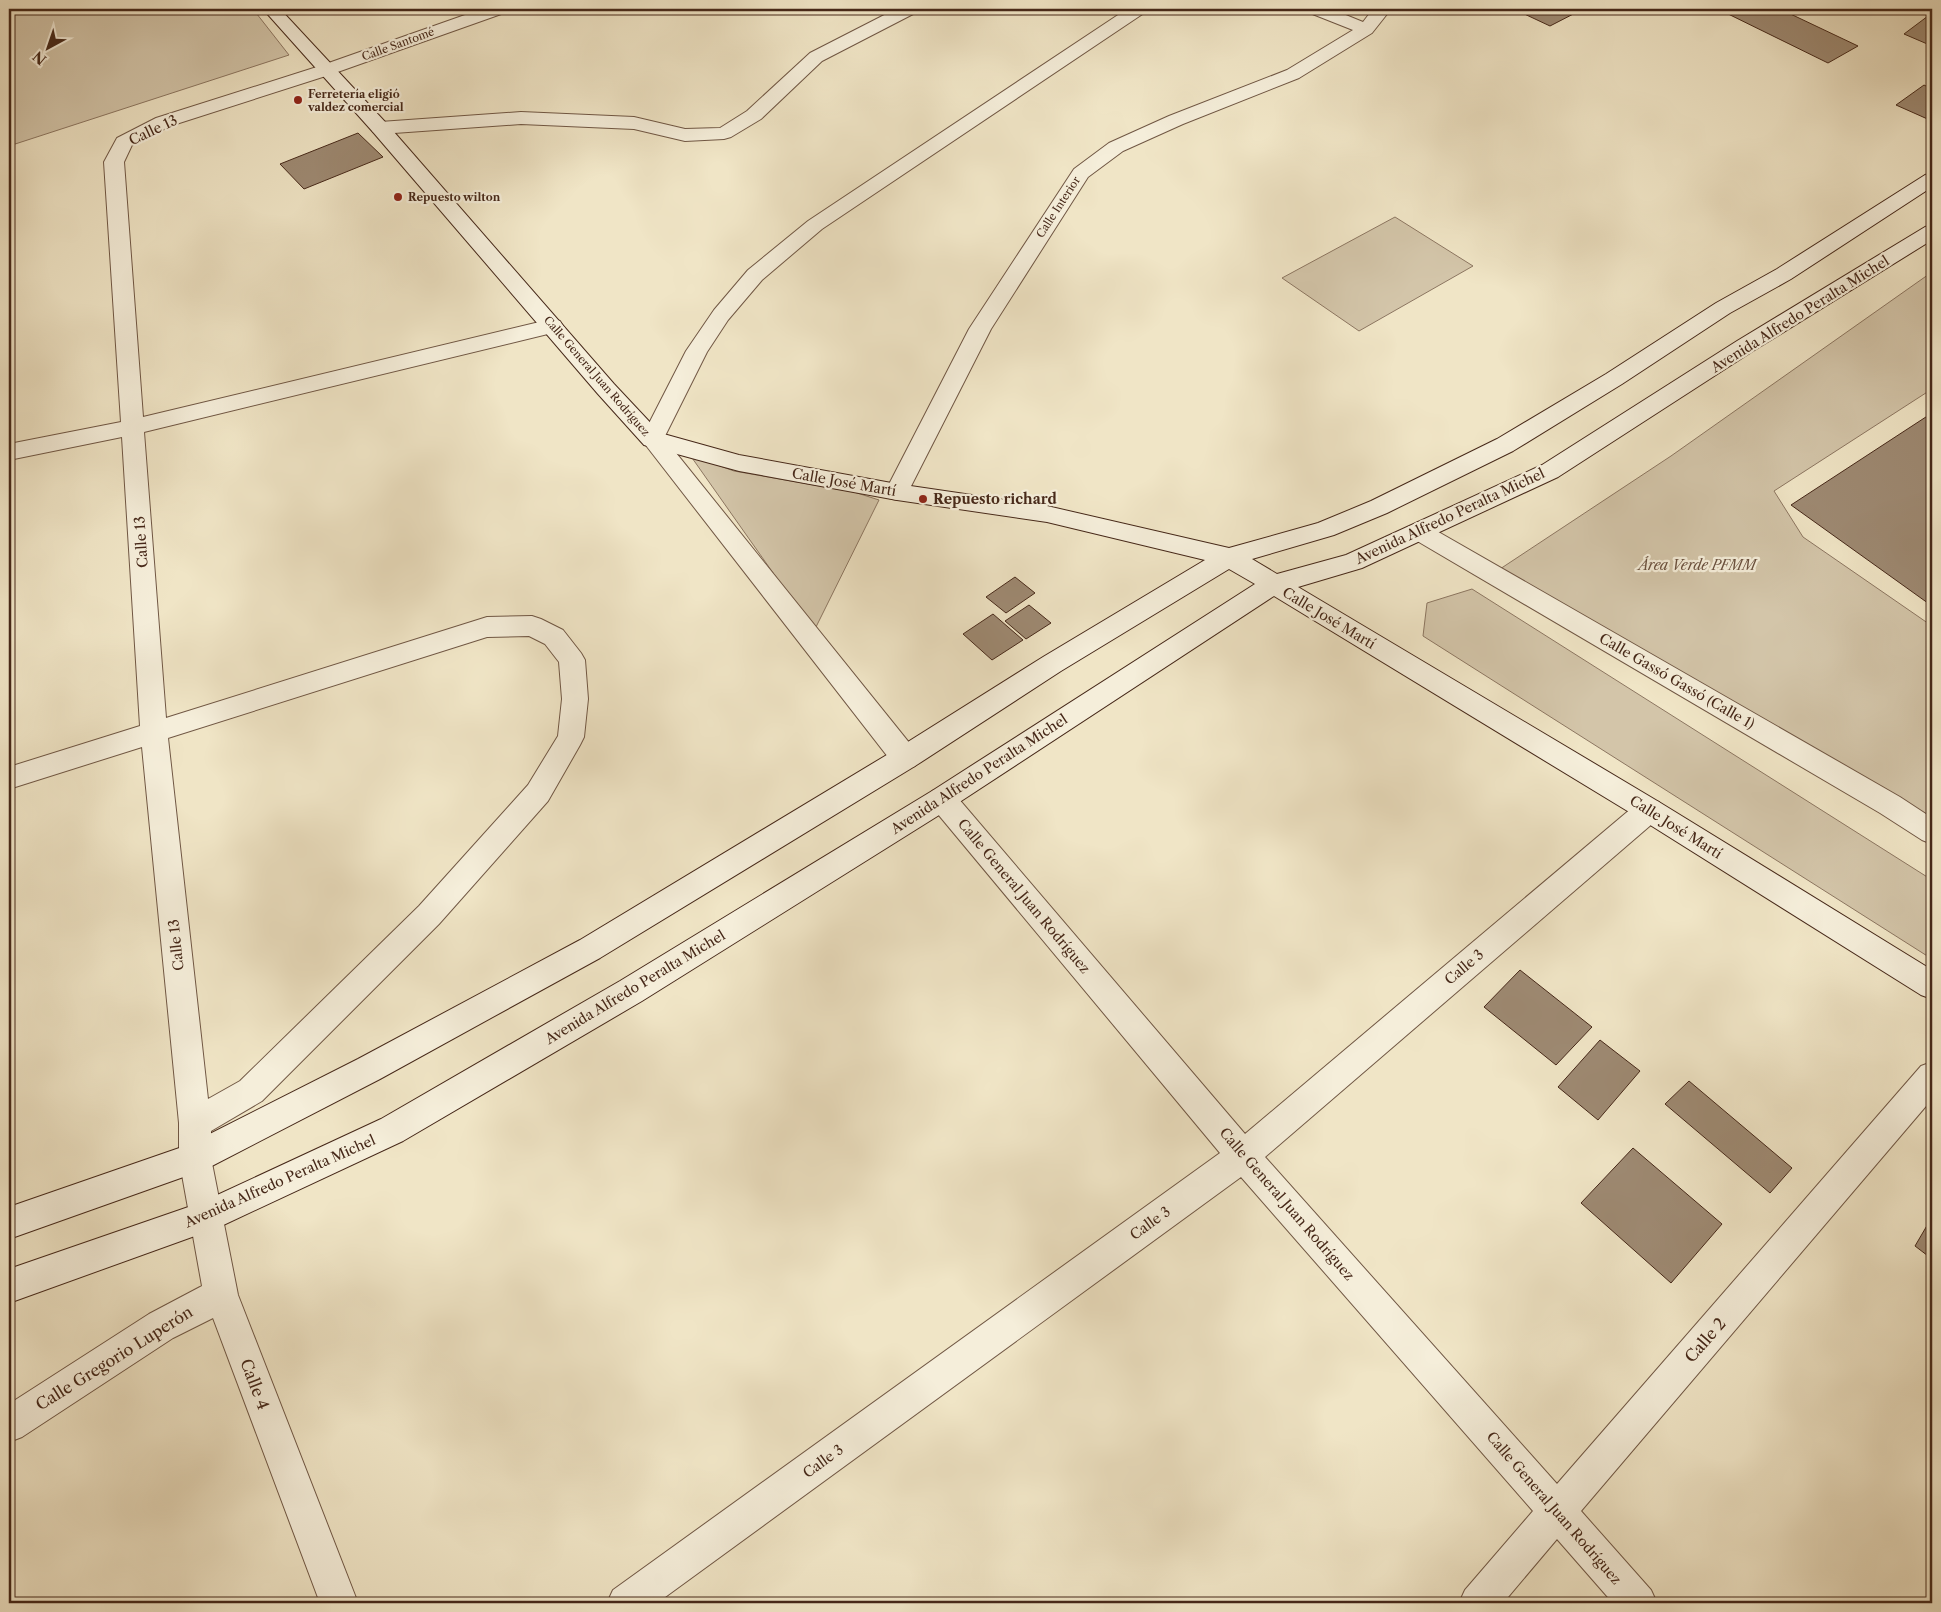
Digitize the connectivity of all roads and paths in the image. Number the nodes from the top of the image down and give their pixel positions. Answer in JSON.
{"nodes":[{"id":1,"x":271,"y":9,"type":"edge"},
{"id":2,"x":498,"y":9,"type":"edge"},
{"id":3,"x":909,"y":9,"type":"edge"},
{"id":4,"x":1138,"y":9,"type":"edge"},
{"id":5,"x":1316,"y":9,"type":"edge"},
{"id":6,"x":1382,"y":9,"type":"edge"},
{"id":7,"x":1366,"y":29,"type":"junction"},
{"id":8,"x":326,"y":70,"type":"junction"},
{"id":9,"x":380,"y":128,"type":"junction"},
{"id":10,"x":1932,"y":178,"type":"edge"},
{"id":11,"x":1932,"y":231,"type":"edge"},
{"id":12,"x":552,"y":326,"type":"junction"},
{"id":13,"x":133,"y":426,"type":"junction"},
{"id":14,"x":652,"y":439,"type":"junction"},
{"id":15,"x":9,"y":452,"type":"edge"},
{"id":16,"x":897,"y":492,"type":"junction"},
{"id":17,"x":1420,"y":532,"type":"junction"},
{"id":18,"x":1229,"y":557,"type":"junction"},
{"id":19,"x":1274,"y":584,"type":"junction"},
{"id":20,"x":154,"y":732,"type":"junction"},
{"id":21,"x":905,"y":758,"type":"junction"},
{"id":22,"x":9,"y":778,"type":"edge"},
{"id":23,"x":942,"y":799,"type":"junction"},
{"id":24,"x":1649,"y":810,"type":"junction"},
{"id":25,"x":1932,"y":832,"type":"edge"},
{"id":26,"x":1932,"y":986,"type":"edge"},
{"id":27,"x":1932,"y":1076,"type":"edge"},
{"id":28,"x":195,"y":1123,"type":"junction"},
{"id":29,"x":1243,"y":1156,"type":"junction"},
{"id":30,"x":195,"y":1158,"type":"junction"},
{"id":31,"x":205,"y":1218,"type":"junction"},
{"id":32,"x":9,"y":1223,"type":"edge"},
{"id":33,"x":9,"y":1286,"type":"edge"},
{"id":34,"x":221,"y":1295,"type":"junction"},
{"id":35,"x":9,"y":1424,"type":"edge"},
{"id":36,"x":1558,"y":1511,"type":"junction"},
{"id":37,"x":339,"y":1603,"type":"edge"},
{"id":38,"x":626,"y":1603,"type":"edge"},
{"id":39,"x":1478,"y":1603,"type":"edge"},
{"id":40,"x":1638,"y":1603,"type":"edge"}],
"edges":[{"from":1,"to":8,"type":"street","name":"Calle General Juan Rodríguez"},
{"from":2,"to":8,"type":"street","name":"Calle Santomé"},
{"from":3,"to":9,"type":"street"},
{"from":4,"to":14,"type":"street"},
{"from":5,"to":7,"type":"street"},
{"from":6,"to":7,"type":"street","name":"Calle Interior"},
{"from":7,"to":16,"type":"street","name":"Calle Interior"},
{"from":8,"to":9,"type":"street","name":"Calle General Juan Rodríguez"},
{"from":8,"to":13,"type":"street","name":"Calle 13"},
{"from":9,"to":12,"type":"street","name":"Calle General Juan Rodríguez"},
{"from":10,"to":18,"type":"street"},
{"from":11,"to":17,"type":"street","name":"Avenida Alfredo Peralta Michel"},
{"from":12,"to":13,"type":"street"},
{"from":12,"to":14,"type":"street","name":"Calle General Juan Rodríguez"},
{"from":13,"to":15,"type":"street"},
{"from":13,"to":20,"type":"street","name":"Calle 13"},
{"from":14,"to":16,"type":"street","name":"Calle José Martí"},
{"from":14,"to":21,"type":"street","name":"Calle General Juan Rodríguez"},
{"from":16,"to":18,"type":"street","name":"Calle José Martí"},
{"from":17,"to":19,"type":"street","name":"Avenida Alfredo Peralta Michel"},
{"from":17,"to":25,"type":"street","name":"Calle Gassó Gassó (Calle 1)"},
{"from":18,"to":19,"type":"street","name":"Calle José Martí"},
{"from":18,"to":21,"type":"street"},
{"from":19,"to":23,"type":"street","name":"Avenida Alfredo Peralta Michel"},
{"from":19,"to":24,"type":"street","name":"Calle José Martí"},
{"from":20,"to":22,"type":"street"},
{"from":20,"to":28,"type":"street","name":"Calle 13"},
{"from":20,"to":28,"type":"street"},
{"from":21,"to":30,"type":"street"},
{"from":23,"to":29,"type":"street","name":"Calle General Juan Rodríguez"},
{"from":23,"to":31,"type":"street","name":"Avenida Alfredo Peralta Michel"},
{"from":24,"to":26,"type":"street","name":"Calle José Martí"},
{"from":24,"to":29,"type":"street","name":"Calle 3"},
{"from":27,"to":36,"type":"street","name":"Calle 2"},
{"from":28,"to":30,"type":"street","name":"Calle 13"},
{"from":29,"to":36,"type":"street","name":"Calle General Juan Rodríguez"},
{"from":29,"to":38,"type":"street","name":"Calle 3"},
{"from":30,"to":31,"type":"street","name":"Calle 4"},
{"from":30,"to":32,"type":"street"},
{"from":31,"to":33,"type":"street","name":"Avenida Alfredo Peralta Michel"},
{"from":31,"to":34,"type":"street","name":"Calle 4"},
{"from":34,"to":35,"type":"street","name":"Calle Gregorio Luperón"},
{"from":34,"to":37,"type":"street","name":"Calle 4"},
{"from":36,"to":39,"type":"street","name":"Calle 2"},
{"from":36,"to":40,"type":"street","name":"Calle General Juan Rodríguez"}]}
